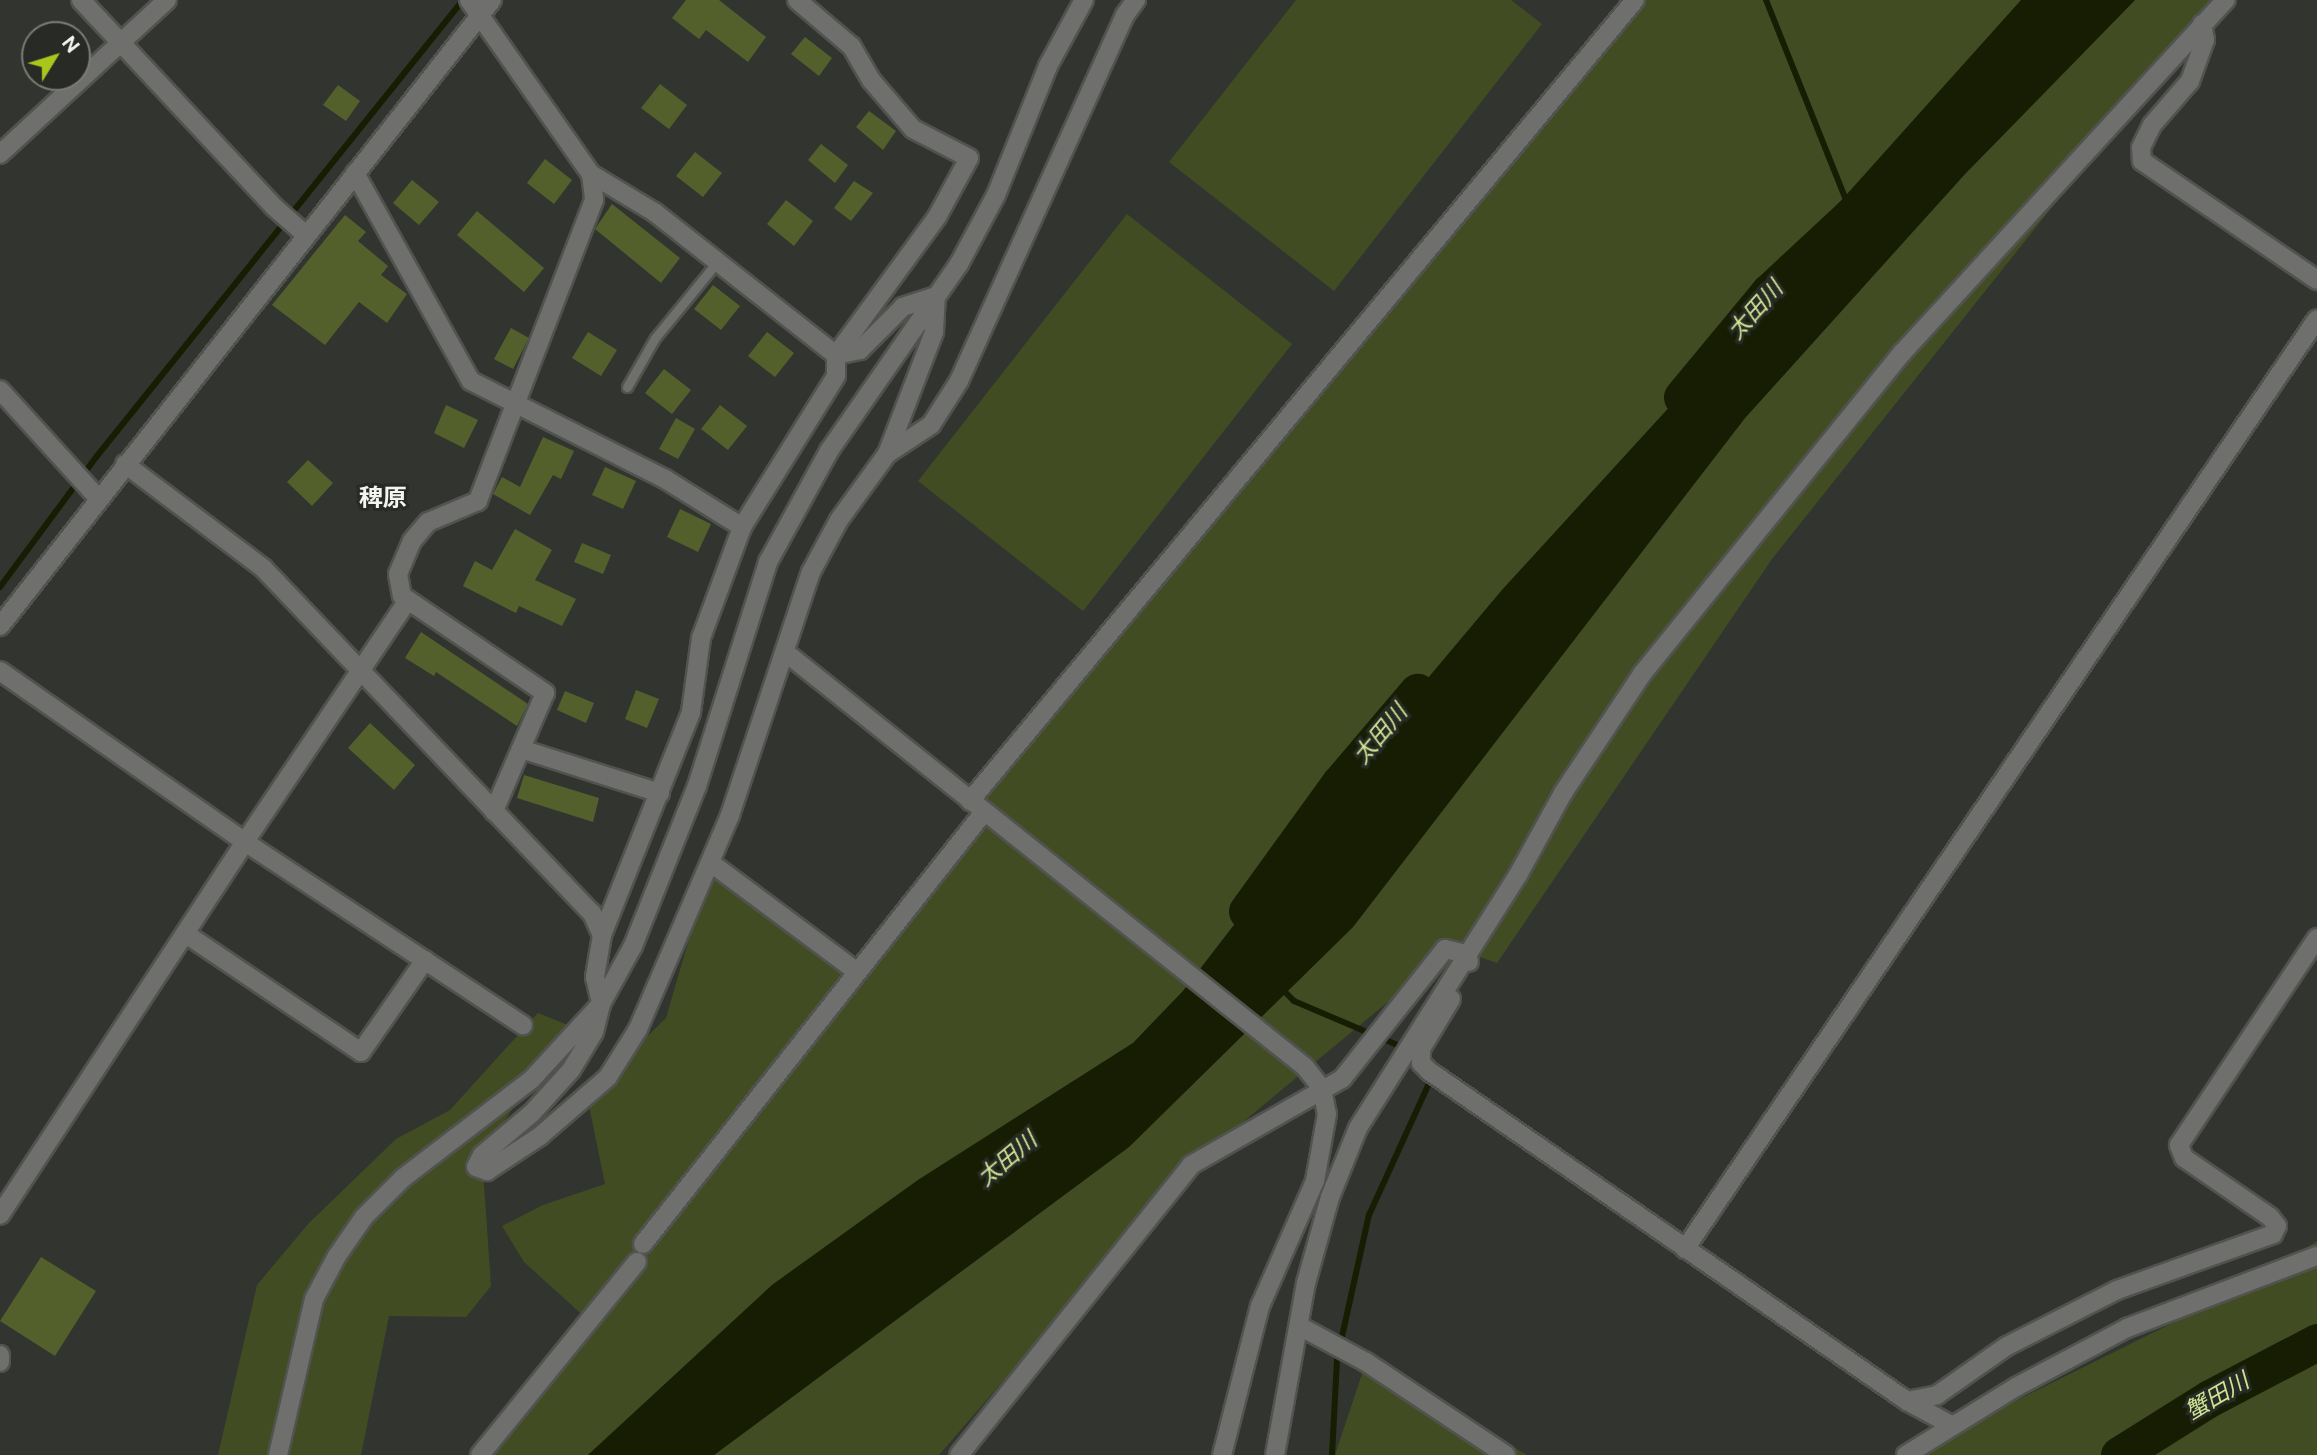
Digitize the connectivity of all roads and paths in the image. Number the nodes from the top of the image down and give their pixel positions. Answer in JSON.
{"nodes":[{"id":1,"x":81,"y":0,"type":"edge"},
{"id":2,"x":167,"y":0,"type":"edge"},
{"id":3,"x":492,"y":0,"type":"edge"},
{"id":4,"x":797,"y":0,"type":"edge"},
{"id":5,"x":1084,"y":0,"type":"edge"},
{"id":6,"x":1136,"y":0,"type":"edge"},
{"id":7,"x":1635,"y":0,"type":"edge"},
{"id":8,"x":2226,"y":0,"type":"edge"},
{"id":9,"x":475,"y":7,"type":"edge"},
{"id":10,"x":2202,"y":24,"type":"junction"},
{"id":11,"x":120,"y":42,"type":"junction"},
{"id":12,"x":0,"y":154,"type":"edge"},
{"id":13,"x":355,"y":173,"type":"junction"},
{"id":14,"x":591,"y":174,"type":"junction"},
{"id":15,"x":306,"y":235,"type":"junction"},
{"id":16,"x":717,"y":262,"type":"junction"},
{"id":17,"x":2317,"y":280,"type":"edge"},
{"id":18,"x":936,"y":296,"type":"junction"},
{"id":19,"x":2317,"y":319,"type":"edge"},
{"id":20,"x":836,"y":355,"type":"junction"},
{"id":21,"x":627,"y":387,"type":"dead end"},
{"id":22,"x":0,"y":390,"type":"edge"},
{"id":23,"x":515,"y":405,"type":"junction"},
{"id":24,"x":887,"y":454,"type":"junction"},
{"id":25,"x":125,"y":464,"type":"junction"},
{"id":26,"x":98,"y":498,"type":"junction"},
{"id":27,"x":742,"y":527,"type":"junction"},
{"id":28,"x":408,"y":600,"type":"junction"},
{"id":29,"x":0,"y":626,"type":"edge"},
{"id":30,"x":785,"y":652,"type":"junction"},
{"id":31,"x":0,"y":671,"type":"edge"},
{"id":32,"x":360,"y":671,"type":"junction"},
{"id":33,"x":521,"y":749,"type":"junction"},
{"id":34,"x":660,"y":793,"type":"junction"},
{"id":35,"x":494,"y":811,"type":"junction"},
{"id":36,"x":983,"y":812,"type":"junction"},
{"id":37,"x":245,"y":842,"type":"junction"},
{"id":38,"x":711,"y":863,"type":"junction"},
{"id":39,"x":186,"y":934,"type":"junction"},
{"id":40,"x":602,"y":935,"type":"junction"},
{"id":41,"x":2317,"y":938,"type":"edge"},
{"id":42,"x":1466,"y":954,"type":"junction"},
{"id":43,"x":425,"y":960,"type":"junction"},
{"id":44,"x":857,"y":972,"type":"junction"},
{"id":45,"x":601,"y":1004,"type":"junction"},
{"id":46,"x":523,"y":1025,"type":"dead end"},
{"id":47,"x":1322,"y":1089,"type":"junction"},
{"id":48,"x":0,"y":1215,"type":"edge"},
{"id":49,"x":1685,"y":1249,"type":"junction"},
{"id":50,"x":2317,"y":1256,"type":"edge"},
{"id":51,"x":1301,"y":1327,"type":"junction"},
{"id":52,"x":0,"y":1354,"type":"edge"},
{"id":53,"x":0,"y":1362,"type":"edge"},
{"id":54,"x":1907,"y":1401,"type":"junction"},
{"id":55,"x":1953,"y":1426,"type":"junction"},
{"id":56,"x":278,"y":1455,"type":"edge"},
{"id":57,"x":480,"y":1455,"type":"edge"},
{"id":58,"x":959,"y":1455,"type":"edge"},
{"id":59,"x":1222,"y":1455,"type":"edge"},
{"id":60,"x":1275,"y":1455,"type":"edge"},
{"id":61,"x":1506,"y":1455,"type":"edge"},
{"id":62,"x":1906,"y":1455,"type":"edge"}],
"edges":[{"from":1,"to":11,"type":"street"},
{"from":2,"to":11,"type":"street"},
{"from":3,"to":9,"type":"street"},
{"from":4,"to":20,"type":"street"},
{"from":5,"to":18,"type":"street"},
{"from":6,"to":24,"type":"street"},
{"from":7,"to":36,"type":"street"},
{"from":8,"to":10,"type":"street"},
{"from":9,"to":13,"type":"street"},
{"from":9,"to":14,"type":"street"},
{"from":10,"to":17,"type":"street"},
{"from":10,"to":42,"type":"street"},
{"from":11,"to":12,"type":"street"},
{"from":11,"to":15,"type":"street"},
{"from":13,"to":15,"type":"street"},
{"from":13,"to":23,"type":"street"},
{"from":14,"to":16,"type":"street"},
{"from":14,"to":23,"type":"street"},
{"from":15,"to":25,"type":"street"},
{"from":16,"to":20,"type":"street"},
{"from":16,"to":21,"type":"lane"},
{"from":18,"to":20,"type":"street"},
{"from":18,"to":24,"type":"street"},
{"from":18,"to":45,"type":"street"},
{"from":19,"to":49,"type":"street"},
{"from":20,"to":27,"type":"street"},
{"from":22,"to":26,"type":"street"},
{"from":23,"to":27,"type":"street"},
{"from":23,"to":28,"type":"street"},
{"from":24,"to":30,"type":"street"},
{"from":25,"to":26,"type":"street"},
{"from":25,"to":32,"type":"street"},
{"from":26,"to":29,"type":"street"},
{"from":27,"to":34,"type":"street"},
{"from":28,"to":32,"type":"street"},
{"from":28,"to":33,"type":"street"},
{"from":30,"to":36,"type":"street"},
{"from":30,"to":38,"type":"street"},
{"from":31,"to":37,"type":"street"},
{"from":32,"to":35,"type":"street"},
{"from":32,"to":37,"type":"street"},
{"from":33,"to":34,"type":"street"},
{"from":33,"to":35,"type":"street"},
{"from":34,"to":40,"type":"street"},
{"from":35,"to":40,"type":"street"},
{"from":36,"to":44,"type":"street"},
{"from":36,"to":47,"type":"street"},
{"from":37,"to":39,"type":"street"},
{"from":37,"to":43,"type":"street"},
{"from":38,"to":44,"type":"street"},
{"from":38,"to":45,"type":"street"},
{"from":39,"to":43,"type":"street"},
{"from":39,"to":48,"type":"street"},
{"from":40,"to":45,"type":"street"},
{"from":41,"to":54,"type":"street"},
{"from":42,"to":47,"type":"street"},
{"from":42,"to":49,"type":"street"},
{"from":42,"to":51,"type":"street"},
{"from":43,"to":46,"type":"street"},
{"from":44,"to":57,"type":"street"},
{"from":45,"to":56,"type":"street"},
{"from":47,"to":58,"type":"street"},
{"from":47,"to":59,"type":"street"},
{"from":49,"to":54,"type":"street"},
{"from":50,"to":55,"type":"street"},
{"from":51,"to":60,"type":"street"},
{"from":51,"to":61,"type":"street"},
{"from":52,"to":53,"type":"street"},
{"from":54,"to":55,"type":"street"},
{"from":55,"to":62,"type":"street"}]}
